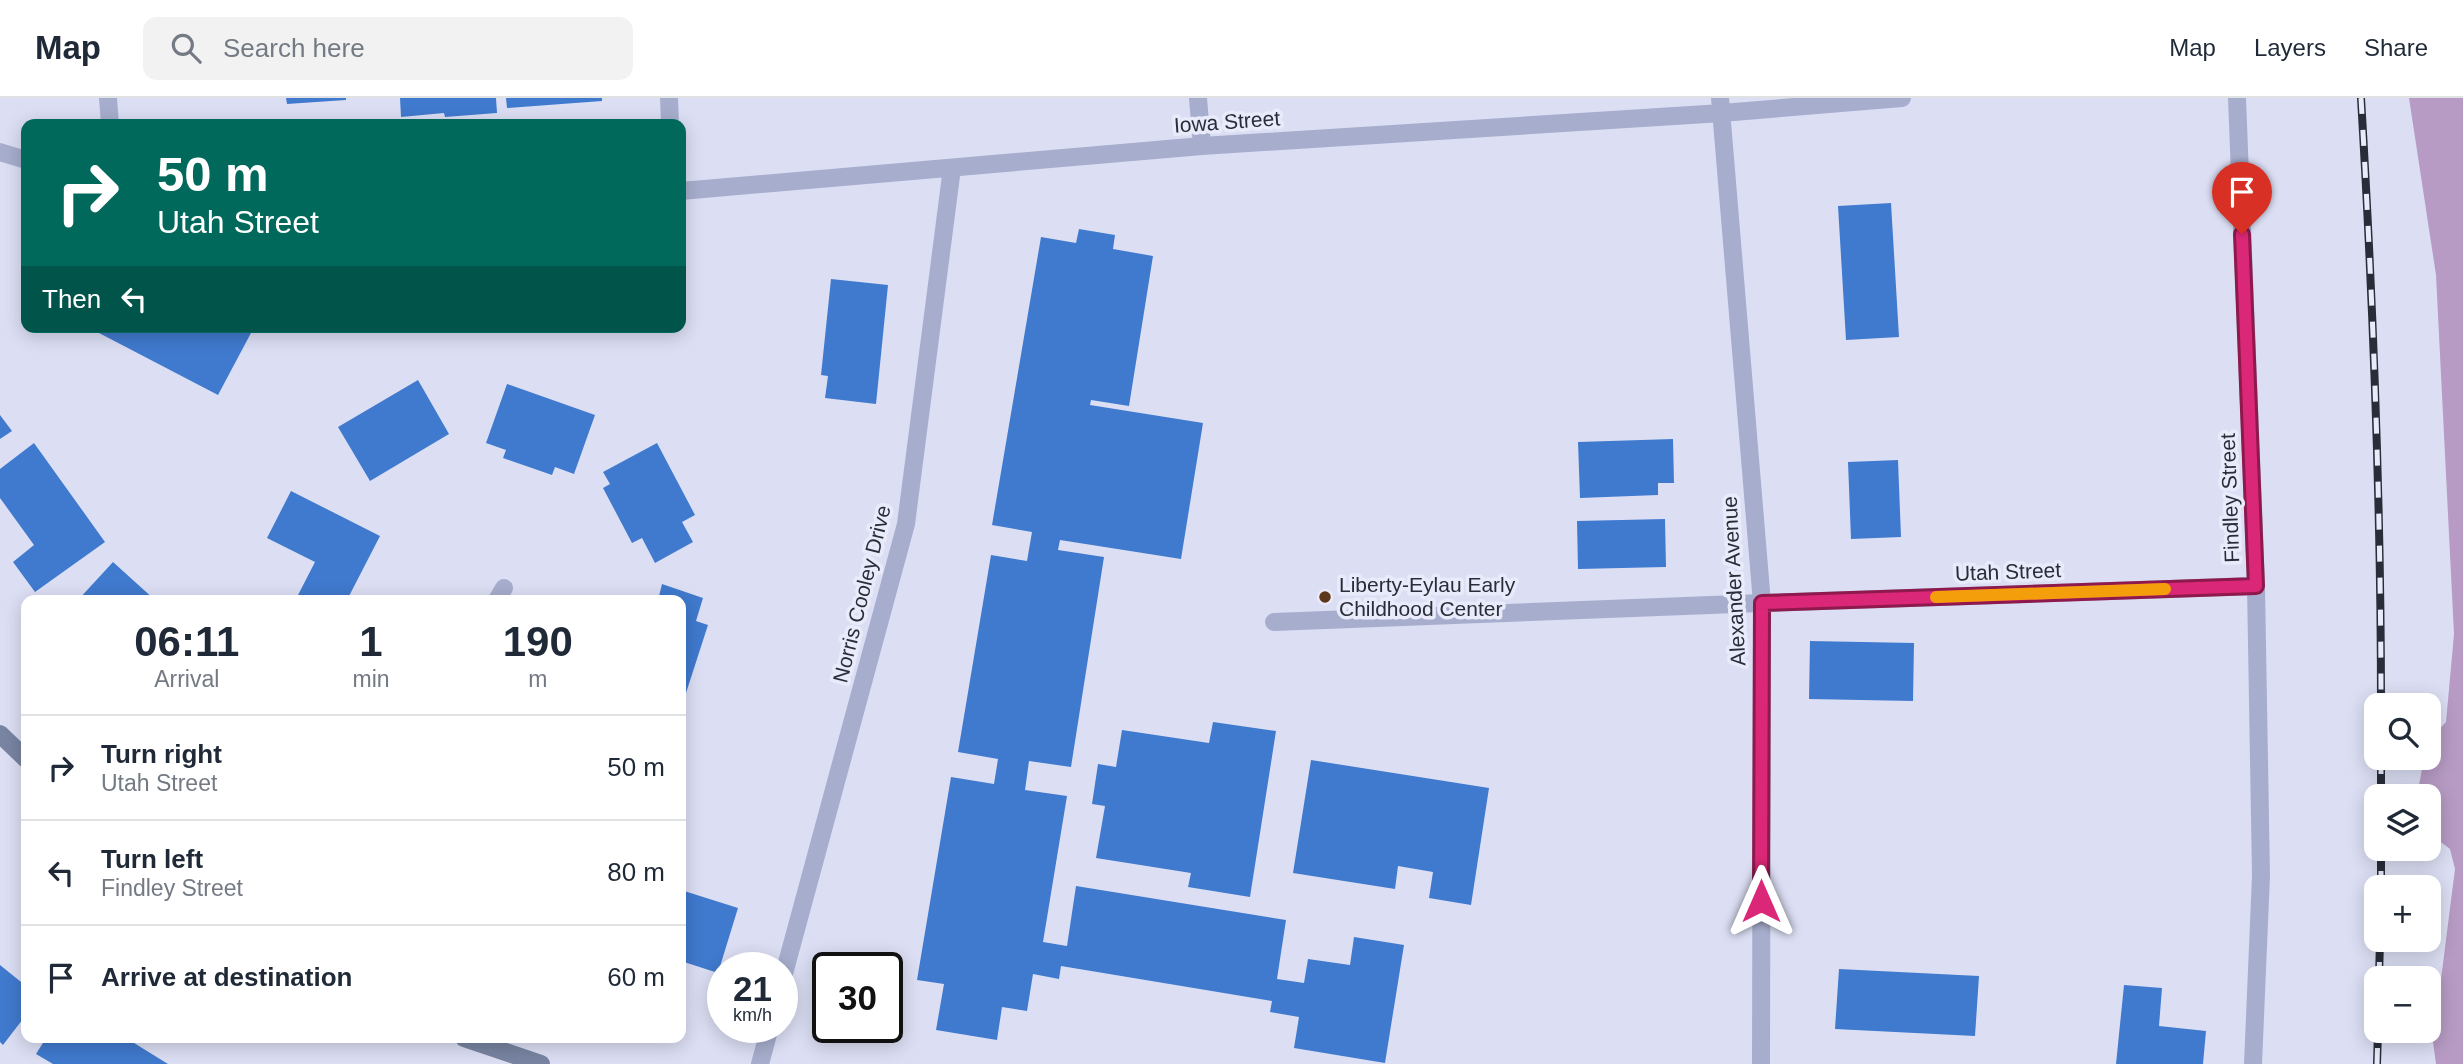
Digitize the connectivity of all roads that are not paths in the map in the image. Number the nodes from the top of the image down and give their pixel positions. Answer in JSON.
{"nodes":[{"id":1,"x":108,"y":98,"type":"edge"},
{"id":2,"x":669,"y":98,"type":"edge"},
{"id":3,"x":1198,"y":98,"type":"edge"},
{"id":4,"x":1902,"y":98,"type":"edge"},
{"id":5,"x":2237,"y":98,"type":"edge"},
{"id":6,"x":1721,"y":105,"type":"edge"},
{"id":7,"x":110,"y":119,"type":"edge"},
{"id":8,"x":670,"y":119,"type":"edge"},
{"id":9,"x":1202,"y":146,"type":"junction"},
{"id":10,"x":0,"y":152,"type":"edge"},
{"id":11,"x":21,"y":158,"type":"edge"},
{"id":12,"x":952,"y":168,"type":"junction"},
{"id":13,"x":686,"y":191,"type":"edge"},
{"id":14,"x":2256,"y":586,"type":"junction"},
{"id":15,"x":1762,"y":603,"type":"junction"},
{"id":16,"x":1274,"y":622,"type":"dead end"},
{"id":17,"x":0,"y":734,"type":"edge"},
{"id":18,"x":21,"y":754,"type":"edge"},
{"id":19,"x":790,"y":952,"type":"edge"},
{"id":20,"x":479,"y":1043,"type":"edge"},
{"id":21,"x":766,"y":1043,"type":"edge"},
{"id":22,"x":541,"y":1064,"type":"edge"},
{"id":23,"x":760,"y":1064,"type":"edge"},
{"id":24,"x":1761,"y":1064,"type":"edge"},
{"id":25,"x":2253,"y":1064,"type":"edge"}],
"edges":[{"from":1,"to":7,"type":"street"},
{"from":2,"to":8,"type":"street"},
{"from":3,"to":9,"type":"street"},
{"from":4,"to":6,"type":"street","name":"Iowa Street"},
{"from":5,"to":14,"type":"street","name":"Findley Street"},
{"from":6,"to":9,"type":"street","name":"Iowa Street"},
{"from":6,"to":15,"type":"street","name":"Alexander Avenue"},
{"from":9,"to":12,"type":"street","name":"Iowa Street"},
{"from":10,"to":11,"type":"street"},
{"from":12,"to":13,"type":"street","name":"Iowa Street"},
{"from":12,"to":19,"type":"street","name":"Norris Cooley Drive"},
{"from":14,"to":15,"type":"street","name":"Utah Street"},
{"from":14,"to":25,"type":"street","name":"Findley Street"},
{"from":15,"to":16,"type":"street","name":"Utah Street"},
{"from":15,"to":24,"type":"street","name":"Alexander Avenue"},
{"from":17,"to":18,"type":"main road"},
{"from":20,"to":22,"type":"main road"},
{"from":21,"to":23,"type":"street"}]}
